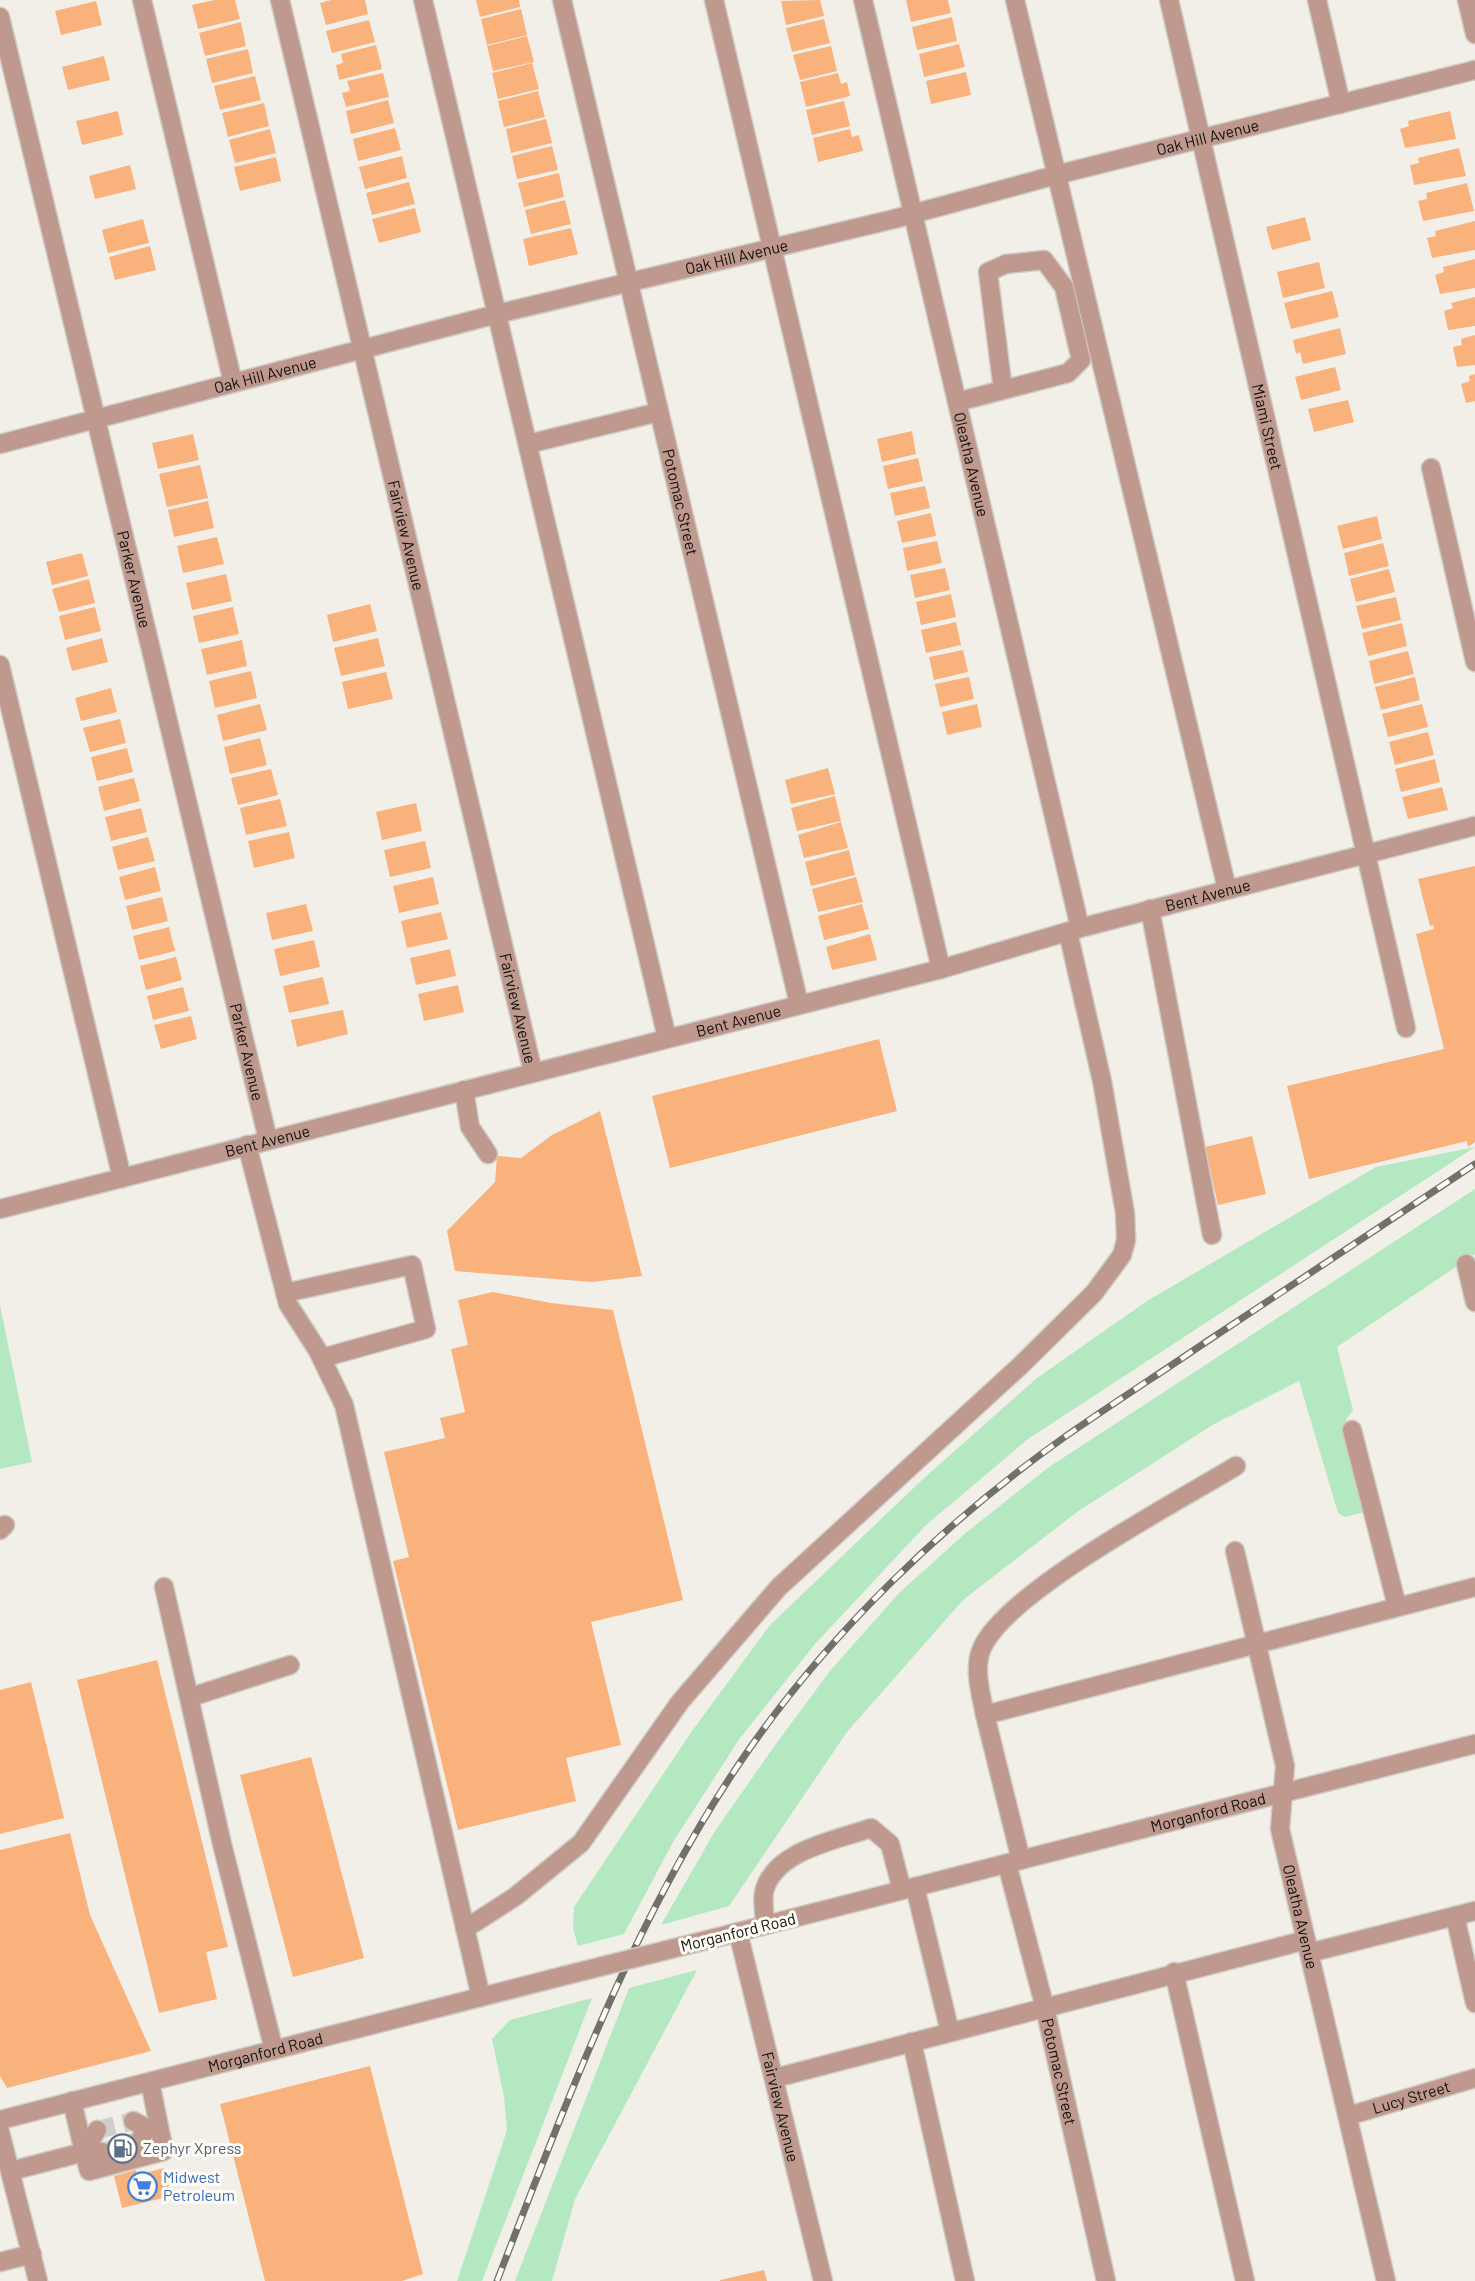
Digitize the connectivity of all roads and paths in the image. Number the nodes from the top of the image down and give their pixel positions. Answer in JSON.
{"nodes":[{"id":1,"x":142,"y":0,"type":"edge"},
{"id":2,"x":280,"y":0,"type":"edge"},
{"id":3,"x":423,"y":0,"type":"edge"},
{"id":4,"x":562,"y":0,"type":"edge"},
{"id":5,"x":714,"y":0,"type":"edge"},
{"id":6,"x":863,"y":0,"type":"edge"},
{"id":7,"x":1015,"y":0,"type":"edge"},
{"id":8,"x":1169,"y":0,"type":"edge"},
{"id":9,"x":1317,"y":0,"type":"edge"},
{"id":10,"x":1467,"y":0,"type":"edge"},
{"id":11,"x":0,"y":17,"type":"edge"},
{"id":12,"x":1475,"y":34,"type":"edge"},
{"id":13,"x":1475,"y":70,"type":"edge"},
{"id":14,"x":1341,"y":104,"type":"junction"},
{"id":15,"x":1201,"y":138,"type":"junction"},
{"id":16,"x":1056,"y":175,"type":"junction"},
{"id":17,"x":913,"y":214,"type":"junction"},
{"id":18,"x":774,"y":248,"type":"junction"},
{"id":19,"x":628,"y":284,"type":"junction"},
{"id":20,"x":497,"y":314,"type":"junction"},
{"id":21,"x":364,"y":350,"type":"junction"},
{"id":22,"x":233,"y":383,"type":"junction"},
{"id":23,"x":1003,"y":390,"type":"junction"},
{"id":24,"x":957,"y":402,"type":"junction"},
{"id":25,"x":659,"y":412,"type":"junction"},
{"id":26,"x":97,"y":419,"type":"junction"},
{"id":27,"x":0,"y":444,"type":"edge"},
{"id":28,"x":528,"y":444,"type":"junction"},
{"id":29,"x":1431,"y":468,"type":"dead end"},
{"id":30,"x":1475,"y":662,"type":"edge"},
{"id":31,"x":0,"y":665,"type":"edge"},
{"id":32,"x":1475,"y":826,"type":"edge"},
{"id":33,"x":1365,"y":854,"type":"junction"},
{"id":34,"x":1227,"y":889,"type":"junction"},
{"id":35,"x":1150,"y":909,"type":"junction"},
{"id":36,"x":1074,"y":930,"type":"junction"},
{"id":37,"x":941,"y":969,"type":"junction"},
{"id":38,"x":799,"y":1004,"type":"junction"},
{"id":39,"x":1406,"y":1028,"type":"dead end"},
{"id":40,"x":667,"y":1038,"type":"junction"},
{"id":41,"x":533,"y":1072,"type":"junction"},
{"id":42,"x":464,"y":1090,"type":"junction"},
{"id":43,"x":268,"y":1140,"type":"junction"},
{"id":44,"x":247,"y":1145,"type":"junction"},
{"id":45,"x":488,"y":1154,"type":"dead end"},
{"id":46,"x":122,"y":1178,"type":"junction"},
{"id":47,"x":0,"y":1209,"type":"edge"},
{"id":48,"x":1212,"y":1235,"type":"dead end"},
{"id":49,"x":1466,"y":1264,"type":"dead end"},
{"id":50,"x":285,"y":1293,"type":"junction"},
{"id":51,"x":1475,"y":1302,"type":"edge"},
{"id":52,"x":322,"y":1358,"type":"junction"},
{"id":53,"x":1352,"y":1430,"type":"dead end"},
{"id":54,"x":1236,"y":1466,"type":"dead end"},
{"id":55,"x":1235,"y":1551,"type":"dead end"},
{"id":56,"x":164,"y":1587,"type":"dead end"},
{"id":57,"x":1475,"y":1587,"type":"edge"},
{"id":58,"x":1397,"y":1606,"type":"junction"},
{"id":59,"x":1256,"y":1643,"type":"junction"},
{"id":60,"x":290,"y":1665,"type":"dead end"},
{"id":61,"x":191,"y":1696,"type":"junction"},
{"id":62,"x":985,"y":1715,"type":"junction"},
{"id":63,"x":1475,"y":1744,"type":"edge"},
{"id":64,"x":1282,"y":1794,"type":"junction"},
{"id":65,"x":1014,"y":1862,"type":"junction"},
{"id":66,"x":909,"y":1889,"type":"junction"},
{"id":67,"x":1475,"y":1911,"type":"edge"},
{"id":68,"x":1455,"y":1916,"type":"junction"},
{"id":69,"x":765,"y":1925,"type":"junction"},
{"id":70,"x":465,"y":1929,"type":"junction"},
{"id":71,"x":738,"y":1932,"type":"junction"},
{"id":72,"x":1307,"y":1946,"type":"junction"},
{"id":73,"x":1174,"y":1972,"type":"junction"},
{"id":74,"x":481,"y":1997,"type":"junction"},
{"id":75,"x":1475,"y":2003,"type":"edge"},
{"id":76,"x":1045,"y":2008,"type":"junction"},
{"id":77,"x":950,"y":2032,"type":"junction"},
{"id":78,"x":912,"y":2042,"type":"junction"},
{"id":79,"x":274,"y":2050,"type":"junction"},
{"id":80,"x":775,"y":2078,"type":"junction"},
{"id":81,"x":1475,"y":2078,"type":"edge"},
{"id":82,"x":150,"y":2082,"type":"junction"},
{"id":83,"x":72,"y":2102,"type":"junction"},
{"id":84,"x":1348,"y":2116,"type":"junction"},
{"id":85,"x":0,"y":2120,"type":"edge"},
{"id":86,"x":98,"y":2130,"type":"tunnel mouth"},
{"id":87,"x":0,"y":2132,"type":"edge"},
{"id":88,"x":84,"y":2152,"type":"junction"},
{"id":89,"x":103,"y":2152,"type":"tunnel mouth"},
{"id":90,"x":11,"y":2171,"type":"junction"},
{"id":91,"x":32,"y":2254,"type":"junction"},
{"id":92,"x":0,"y":2262,"type":"edge"},
{"id":93,"x":38,"y":2281,"type":"edge"},
{"id":94,"x":823,"y":2281,"type":"edge"},
{"id":95,"x":965,"y":2281,"type":"edge"},
{"id":96,"x":1106,"y":2281,"type":"edge"},
{"id":97,"x":1245,"y":2281,"type":"edge"},
{"id":98,"x":1386,"y":2281,"type":"edge"}],
"edges":[{"from":1,"to":22,"type":"street"},
{"from":2,"to":21,"type":"street","name":"Fairview Avenue"},
{"from":3,"to":20,"type":"street"},
{"from":4,"to":19,"type":"street","name":"Potomac Street"},
{"from":5,"to":18,"type":"street"},
{"from":6,"to":17,"type":"street","name":"Oleatha Avenue"},
{"from":7,"to":16,"type":"street"},
{"from":8,"to":15,"type":"street","name":"Miami Street"},
{"from":9,"to":14,"type":"street"},
{"from":10,"to":12,"type":"street"},
{"from":11,"to":26,"type":"street","name":"Parker Avenue"},
{"from":13,"to":14,"type":"street","name":"Oak Hill Avenue"},
{"from":14,"to":15,"type":"street","name":"Oak Hill Avenue"},
{"from":15,"to":16,"type":"street","name":"Oak Hill Avenue"},
{"from":15,"to":33,"type":"street","name":"Miami Street"},
{"from":16,"to":17,"type":"street","name":"Oak Hill Avenue"},
{"from":16,"to":34,"type":"street"},
{"from":17,"to":18,"type":"street","name":"Oak Hill Avenue"},
{"from":17,"to":24,"type":"street","name":"Oleatha Avenue"},
{"from":18,"to":19,"type":"street","name":"Oak Hill Avenue"},
{"from":18,"to":37,"type":"street"},
{"from":19,"to":20,"type":"street","name":"Oak Hill Avenue"},
{"from":19,"to":25,"type":"street","name":"Potomac Street"},
{"from":20,"to":21,"type":"street","name":"Oak Hill Avenue"},
{"from":20,"to":28,"type":"street"},
{"from":21,"to":22,"type":"street","name":"Oak Hill Avenue"},
{"from":21,"to":41,"type":"street","name":"Fairview Avenue"},
{"from":22,"to":26,"type":"street","name":"Oak Hill Avenue"},
{"from":23,"to":23,"type":"street"},
{"from":23,"to":24,"type":"street"},
{"from":24,"to":36,"type":"street","name":"Oleatha Avenue"},
{"from":25,"to":28,"type":"street"},
{"from":25,"to":38,"type":"street","name":"Potomac Street"},
{"from":26,"to":27,"type":"street","name":"Oak Hill Avenue"},
{"from":26,"to":43,"type":"street","name":"Parker Avenue"},
{"from":28,"to":40,"type":"street"},
{"from":29,"to":30,"type":"street"},
{"from":31,"to":46,"type":"street"},
{"from":32,"to":33,"type":"street","name":"Bent Avenue"},
{"from":33,"to":34,"type":"street","name":"Bent Avenue"},
{"from":33,"to":39,"type":"street","name":"Miami Street"},
{"from":34,"to":35,"type":"street","name":"Bent Avenue"},
{"from":35,"to":36,"type":"street","name":"Bent Avenue"},
{"from":35,"to":48,"type":"street"},
{"from":36,"to":37,"type":"street","name":"Bent Avenue"},
{"from":36,"to":70,"type":"street","name":"Oleatha Avenue"},
{"from":37,"to":38,"type":"street","name":"Bent Avenue"},
{"from":38,"to":40,"type":"street","name":"Bent Avenue"},
{"from":40,"to":41,"type":"street","name":"Bent Avenue"},
{"from":41,"to":42,"type":"street","name":"Bent Avenue"},
{"from":42,"to":43,"type":"street","name":"Bent Avenue"},
{"from":42,"to":45,"type":"street"},
{"from":43,"to":44,"type":"street","name":"Bent Avenue"},
{"from":44,"to":46,"type":"street","name":"Bent Avenue"},
{"from":44,"to":50,"type":"street"},
{"from":46,"to":47,"type":"street","name":"Bent Avenue"},
{"from":49,"to":51,"type":"street"},
{"from":50,"to":52,"type":"street"},
{"from":50,"to":52,"type":"street"},
{"from":52,"to":70,"type":"street"},
{"from":53,"to":58,"type":"street"},
{"from":54,"to":62,"type":"street","name":"Potomac Street"},
{"from":55,"to":59,"type":"street","name":"Oleatha Avenue"},
{"from":56,"to":61,"type":"street"},
{"from":57,"to":58,"type":"street"},
{"from":58,"to":59,"type":"street"},
{"from":59,"to":62,"type":"street"},
{"from":59,"to":64,"type":"street","name":"Oleatha Avenue"},
{"from":60,"to":61,"type":"street"},
{"from":61,"to":79,"type":"street"},
{"from":62,"to":65,"type":"street","name":"Potomac Street"},
{"from":63,"to":64,"type":"street","name":"Morganford Road"},
{"from":64,"to":65,"type":"street","name":"Morganford Road"},
{"from":64,"to":72,"type":"street","name":"Oleatha Avenue"},
{"from":65,"to":66,"type":"street","name":"Morganford Road"},
{"from":65,"to":76,"type":"street","name":"Potomac Street"},
{"from":66,"to":69,"type":"street","name":"Morganford Road"},
{"from":66,"to":69,"type":"street"},
{"from":66,"to":77,"type":"street"},
{"from":67,"to":68,"type":"street"},
{"from":68,"to":72,"type":"street"},
{"from":68,"to":75,"type":"street"},
{"from":69,"to":71,"type":"street","name":"Morganford Road"},
{"from":70,"to":74,"type":"street"},
{"from":71,"to":74,"type":"street","name":"Morganford Road","bridge":true},
{"from":71,"to":80,"type":"street","name":"Fairview Avenue"},
{"from":72,"to":73,"type":"street"},
{"from":72,"to":84,"type":"street","name":"Oleatha Avenue"},
{"from":73,"to":76,"type":"street"},
{"from":73,"to":97,"type":"street"},
{"from":74,"to":79,"type":"street","name":"Morganford Road"},
{"from":76,"to":77,"type":"street"},
{"from":76,"to":96,"type":"street","name":"Potomac Street"},
{"from":77,"to":78,"type":"street"},
{"from":78,"to":80,"type":"street"},
{"from":78,"to":95,"type":"street"},
{"from":79,"to":82,"type":"street","name":"Morganford Road"},
{"from":80,"to":94,"type":"street","name":"Fairview Avenue"},
{"from":81,"to":84,"type":"street","name":"Lucy Street"},
{"from":82,"to":83,"type":"street","name":"Morganford Road"},
{"from":82,"to":88,"type":"street"},
{"from":83,"to":85,"type":"street","name":"Morganford Road"},
{"from":83,"to":88,"type":"street"},
{"from":84,"to":98,"type":"street","name":"Oleatha Avenue"},
{"from":86,"to":88,"type":"street"},
{"from":87,"to":90,"type":"street"},
{"from":88,"to":89,"type":"street"},
{"from":88,"to":90,"type":"street"},
{"from":90,"to":91,"type":"street"},
{"from":91,"to":92,"type":"street"},
{"from":91,"to":93,"type":"street"}]}
